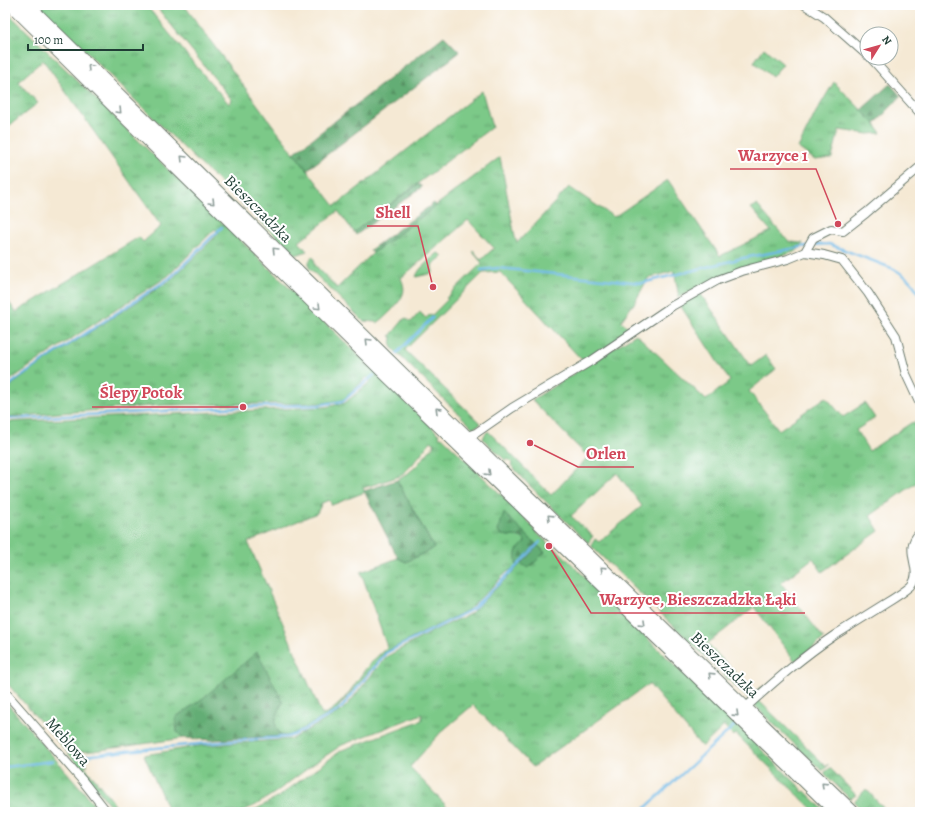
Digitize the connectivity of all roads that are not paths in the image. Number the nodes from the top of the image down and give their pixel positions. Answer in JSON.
{"nodes":[{"id":1,"x":12,"y":5,"type":"edge"},
{"id":2,"x":27,"y":5,"type":"edge"},
{"id":3,"x":805,"y":5,"type":"edge"},
{"id":4,"x":859,"y":48,"type":"edge"},
{"id":5,"x":878,"y":66,"type":"edge"},
{"id":6,"x":920,"y":113,"type":"edge"},
{"id":7,"x":920,"y":167,"type":"edge"},
{"id":8,"x":805,"y":251,"type":"junction"},
{"id":9,"x":920,"y":404,"type":"edge"},
{"id":10,"x":446,"y":432,"type":"junction"},
{"id":11,"x":471,"y":437,"type":"junction"},
{"id":12,"x":476,"y":461,"type":"junction"},
{"id":13,"x":920,"y":533,"type":"edge"},
{"id":14,"x":5,"y":692,"type":"edge"},
{"id":15,"x":745,"y":708,"type":"junction"},
{"id":16,"x":107,"y":812,"type":"edge"},
{"id":17,"x":837,"y":812,"type":"edge"},
{"id":18,"x":852,"y":812,"type":"edge"}],
"edges":[{"from":1,"to":10,"type":"main road","name":"Bieszczadzka","one_way":true},
{"from":11,"to":2,"type":"main road","name":"Bieszczadzka","one_way":true},
{"from":3,"to":4,"type":"street"},
{"from":5,"to":6,"type":"street"},
{"from":7,"to":8,"type":"street"},
{"from":8,"to":9,"type":"street"},
{"from":8,"to":11,"type":"street"},
{"from":10,"to":11,"type":"street"},
{"from":10,"to":12,"type":"main road","name":"Bieszczadzka"},
{"from":11,"to":12,"type":"street","name":"Bieszczadzka"},
{"from":15,"to":11,"type":"main road","name":"Bieszczadzka","one_way":true},
{"from":12,"to":17,"type":"main road","name":"Bieszczadzka","one_way":true},
{"from":13,"to":15,"type":"street"},
{"from":14,"to":16,"type":"street","name":"Meblowa"},
{"from":18,"to":15,"type":"main road","name":"Bieszczadzka","one_way":true}]}
